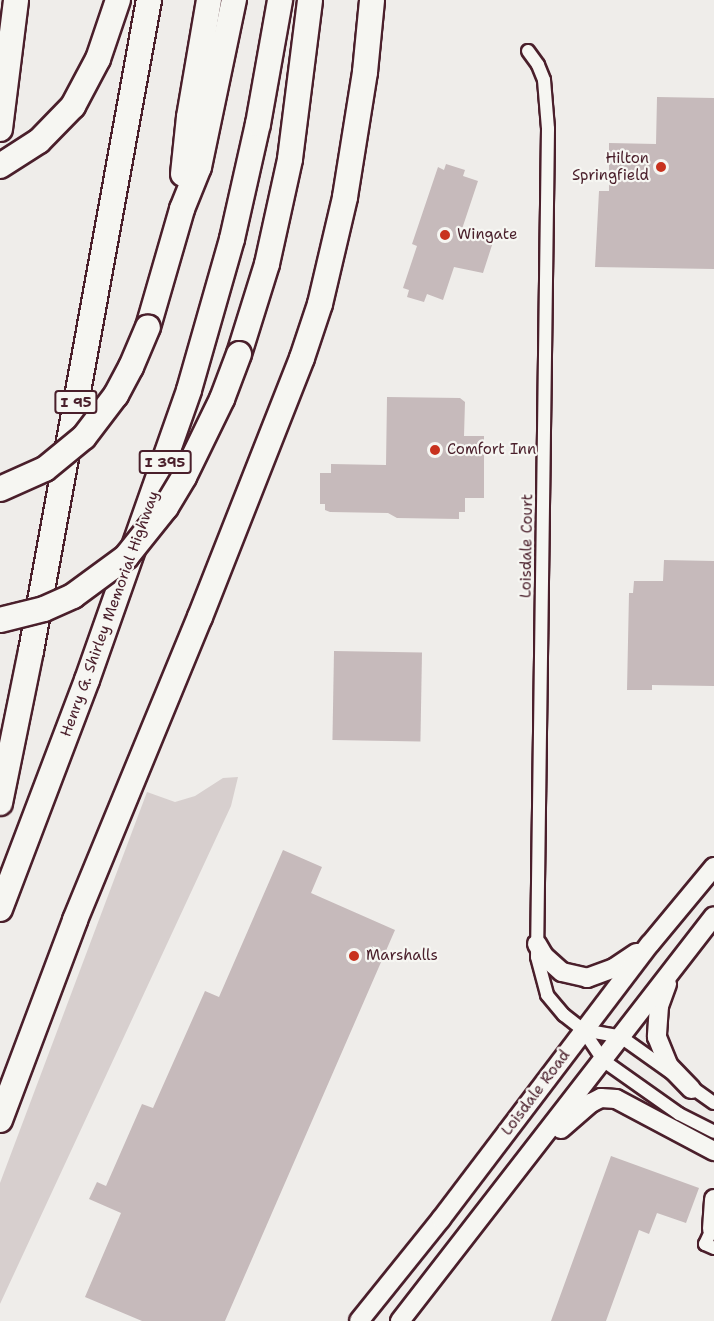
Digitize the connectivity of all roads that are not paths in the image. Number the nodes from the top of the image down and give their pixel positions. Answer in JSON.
{"nodes":[{"id":1,"x":16,"y":0,"type":"edge"},
{"id":2,"x":118,"y":0,"type":"edge"},
{"id":3,"x":149,"y":0,"type":"edge"},
{"id":4,"x":209,"y":0,"type":"edge"},
{"id":5,"x":234,"y":0,"type":"edge"},
{"id":6,"x":280,"y":0,"type":"edge"},
{"id":7,"x":310,"y":0,"type":"edge"},
{"id":8,"x":372,"y":0,"type":"edge"},
{"id":9,"x":528,"y":51,"type":"dead end"},
{"id":10,"x":0,"y":69,"type":"edge"},
{"id":11,"x":0,"y":129,"type":"edge"},
{"id":12,"x":0,"y":166,"type":"edge"},
{"id":13,"x":182,"y":209,"type":"junction"},
{"id":14,"x":0,"y":489,"type":"edge"},
{"id":15,"x":0,"y":620,"type":"edge"},
{"id":16,"x":0,"y":803,"type":"edge"},
{"id":17,"x":714,"y":867,"type":"edge"},
{"id":18,"x":0,"y":909,"type":"edge"},
{"id":19,"x":714,"y":916,"type":"edge"},
{"id":20,"x":537,"y":944,"type":"junction"},
{"id":21,"x":650,"y":944,"type":"junction"},
{"id":22,"x":675,"y":966,"type":"junction"},
{"id":23,"x":583,"y":1030,"type":"junction"},
{"id":24,"x":621,"y":1037,"type":"junction"},
{"id":25,"x":604,"y":1061,"type":"junction"},
{"id":26,"x":691,"y":1089,"type":"junction"},
{"id":27,"x":714,"y":1103,"type":"edge"},
{"id":28,"x":0,"y":1120,"type":"edge"},
{"id":29,"x":714,"y":1132,"type":"edge"},
{"id":30,"x":714,"y":1151,"type":"edge"},
{"id":31,"x":521,"y":1167,"type":"junction"},
{"id":32,"x":714,"y":1199,"type":"edge"},
{"id":33,"x":713,"y":1227,"type":"edge"},
{"id":34,"x":714,"y":1248,"type":"edge"},
{"id":35,"x":359,"y":1321,"type":"edge"},
{"id":36,"x":400,"y":1321,"type":"edge"}],
"edges":[{"from":1,"to":10,"type":"highway"},
{"from":1,"to":11,"type":"highway"},
{"from":2,"to":12,"type":"highway"},
{"from":3,"to":16,"type":"highway","number":"I 95"},
{"from":4,"to":13,"type":"highway"},
{"from":5,"to":13,"type":"highway"},
{"from":6,"to":18,"type":"highway","name":"Henry G. Shirley Memorial Highway","number":"I 395"},
{"from":7,"to":15,"type":"highway","bridge":true},
{"from":8,"to":28,"type":"highway"},
{"from":9,"to":20,"type":"street","name":"Loisdale Court"},
{"from":13,"to":14,"type":"highway","bridge":true},
{"from":17,"to":21,"type":"main road","name":"Loisdale Road"},
{"from":19,"to":22,"type":"main road"},
{"from":20,"to":21,"type":"main road"},
{"from":20,"to":23,"type":"street","name":"Loisdale Court"},
{"from":21,"to":23,"type":"main road","name":"Loisdale Road"},
{"from":22,"to":24,"type":"main road"},
{"from":22,"to":26,"type":"main road"},
{"from":23,"to":24,"type":"street"},
{"from":23,"to":25,"type":"street","name":"Loisdale Court"},
{"from":23,"to":35,"type":"main road","name":"Loisdale Road"},
{"from":24,"to":25,"type":"main road"},
{"from":24,"to":26,"type":"street"},
{"from":25,"to":29,"type":"street"},
{"from":25,"to":31,"type":"main road"},
{"from":26,"to":27,"type":"street"},
{"from":30,"to":31,"type":"main road"},
{"from":31,"to":36,"type":"main road"},
{"from":32,"to":33,"type":"main road"},
{"from":33,"to":34,"type":"street"}]}
